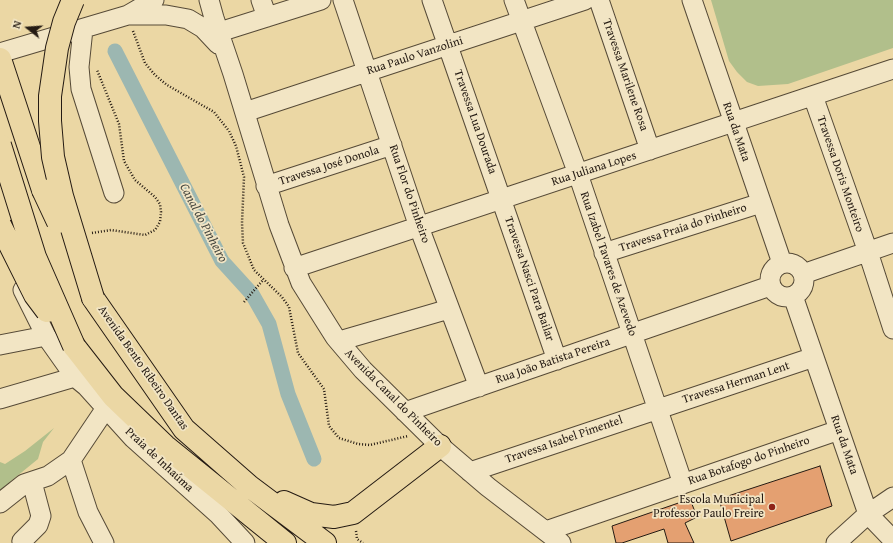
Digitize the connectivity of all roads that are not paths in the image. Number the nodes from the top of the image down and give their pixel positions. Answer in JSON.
{"nodes":[{"id":1,"x":73,"y":0,"type":"edge"},
{"id":2,"x":154,"y":0,"type":"edge"},
{"id":3,"x":200,"y":0,"type":"edge"},
{"id":4,"x":209,"y":0,"type":"edge"},
{"id":5,"x":321,"y":0,"type":"edge"},
{"id":6,"x":343,"y":0,"type":"edge"},
{"id":7,"x":432,"y":0,"type":"edge"},
{"id":8,"x":514,"y":0,"type":"edge"},
{"id":9,"x":585,"y":0,"type":"edge"},
{"id":10,"x":600,"y":0,"type":"edge"},
{"id":11,"x":692,"y":0,"type":"edge"},
{"id":12,"x":264,"y":8,"type":"edge"},
{"id":13,"x":128,"y":15,"type":"junction"},
{"id":14,"x":175,"y":15,"type":"junction"},
{"id":15,"x":521,"y":21,"type":"junction"},
{"id":16,"x":84,"y":29,"type":"junction"},
{"id":17,"x":214,"y":29,"type":"junction"},
{"id":18,"x":448,"y":45,"type":"junction"},
{"id":19,"x":0,"y":53,"type":"edge"},
{"id":20,"x":0,"y":60,"type":"edge"},
{"id":21,"x":368,"y":71,"type":"junction"},
{"id":22,"x":892,"y":73,"type":"edge"},
{"id":23,"x":813,"y":96,"type":"junction"},
{"id":24,"x":245,"y":112,"type":"junction"},
{"id":25,"x":733,"y":123,"type":"junction"},
{"id":26,"x":0,"y":145,"type":"edge"},
{"id":27,"x":392,"y":145,"type":"junction"},
{"id":28,"x":650,"y":150,"type":"junction"},
{"id":29,"x":578,"y":174,"type":"junction"},
{"id":30,"x":266,"y":186,"type":"junction"},
{"id":31,"x":114,"y":192,"type":"dead end"},
{"id":32,"x":502,"y":199,"type":"junction"},
{"id":33,"x":761,"y":203,"type":"junction"},
{"id":34,"x":0,"y":225,"type":"edge"},
{"id":35,"x":419,"y":227,"type":"junction"},
{"id":36,"x":893,"y":243,"type":"edge"},
{"id":37,"x":0,"y":244,"type":"edge"},
{"id":38,"x":868,"y":252,"type":"junction"},
{"id":39,"x":604,"y":253,"type":"junction"},
{"id":40,"x":782,"y":263,"type":"junction"},
{"id":41,"x":294,"y":268,"type":"junction"},
{"id":42,"x":803,"y":274,"type":"junction"},
{"id":43,"x":770,"y":286,"type":"junction"},
{"id":44,"x":793,"y":296,"type":"junction"},
{"id":45,"x":93,"y":298,"type":"junction"},
{"id":46,"x":449,"y":309,"type":"junction"},
{"id":47,"x":893,"y":329,"type":"edge"},
{"id":48,"x":632,"y":334,"type":"junction"},
{"id":49,"x":46,"y":336,"type":"junction"},
{"id":50,"x":339,"y":342,"type":"junction"},
{"id":51,"x":0,"y":345,"type":"edge"},
{"id":52,"x":74,"y":346,"type":"junction"},
{"id":53,"x":814,"y":357,"type":"junction"},
{"id":54,"x":557,"y":360,"type":"junction"},
{"id":55,"x":75,"y":377,"type":"junction"},
{"id":56,"x":479,"y":386,"type":"junction"},
{"id":57,"x":0,"y":398,"type":"edge"},
{"id":58,"x":106,"y":408,"type":"junction"},
{"id":59,"x":657,"y":409,"type":"junction"},
{"id":60,"x":405,"y":412,"type":"junction"},
{"id":61,"x":839,"y":430,"type":"junction"},
{"id":62,"x":433,"y":439,"type":"junction"},
{"id":63,"x":71,"y":460,"type":"junction"},
{"id":64,"x":470,"y":472,"type":"junction"},
{"id":65,"x":32,"y":482,"type":"junction"},
{"id":66,"x":683,"y":484,"type":"junction"},
{"id":67,"x":248,"y":486,"type":"junction"},
{"id":68,"x":893,"y":497,"type":"edge"},
{"id":69,"x":0,"y":503,"type":"edge"},
{"id":70,"x":868,"y":514,"type":"junction"},
{"id":71,"x":256,"y":522,"type":"junction"},
{"id":72,"x":546,"y":531,"type":"junction"},
{"id":73,"x":893,"y":540,"type":"edge"},
{"id":74,"x":23,"y":543,"type":"edge"},
{"id":75,"x":104,"y":543,"type":"edge"},
{"id":76,"x":245,"y":543,"type":"edge"},
{"id":77,"x":267,"y":543,"type":"edge"},
{"id":78,"x":285,"y":543,"type":"edge"},
{"id":79,"x":325,"y":543,"type":"edge"},
{"id":80,"x":561,"y":543,"type":"edge"},
{"id":81,"x":836,"y":543,"type":"edge"}],
"edges":[{"from":1,"to":45,"type":"highway","bridge":true},
{"from":2,"to":13,"type":"street"},
{"from":3,"to":14,"type":"street"},
{"from":3,"to":17,"type":"street"},
{"from":4,"to":17,"type":"street","name":"Avenida Canal do Pinheiro"},
{"from":5,"to":12,"type":"street"},
{"from":6,"to":21,"type":"street","name":"Rua Flor do Pinheiro"},
{"from":7,"to":18,"type":"street","name":"Travessa Lua Dourada"},
{"from":8,"to":15,"type":"street","name":"Rua Izabel Tavares de Azevedo"},
{"from":9,"to":15,"type":"street","name":"Rua Paulo Vanzolini"},
{"from":10,"to":28,"type":"street","name":"Travessa Marilene Rosa"},
{"from":11,"to":25,"type":"street","name":"Rua da Mata"},
{"from":12,"to":17,"type":"street"},
{"from":13,"to":14,"type":"street"},
{"from":13,"to":16,"type":"street"},
{"from":14,"to":17,"type":"street","name":"Avenida Canal do Pinheiro"},
{"from":15,"to":18,"type":"street","name":"Rua Paulo Vanzolini"},
{"from":15,"to":29,"type":"street","name":"Rua Izabel Tavares de Azevedo"},
{"from":16,"to":19,"type":"street"},
{"from":16,"to":31,"type":"street"},
{"from":17,"to":24,"type":"street","name":"Avenida Canal do Pinheiro"},
{"from":18,"to":21,"type":"street","name":"Rua Paulo Vanzolini"},
{"from":18,"to":32,"type":"street","name":"Travessa Lua Dourada"},
{"from":20,"to":45,"type":"highway","bridge":true},
{"from":21,"to":24,"type":"street","name":"Rua Paulo Vanzolini"},
{"from":21,"to":27,"type":"street","name":"Rua Flor do Pinheiro"},
{"from":22,"to":23,"type":"street","name":"Rua Juliana Lopes"},
{"from":23,"to":25,"type":"street","name":"Rua Juliana Lopes"},
{"from":23,"to":38,"type":"street","name":"Travessa Doris Monteiro"},
{"from":24,"to":30,"type":"street","name":"Avenida Canal do Pinheiro"},
{"from":25,"to":28,"type":"street","name":"Rua Juliana Lopes"},
{"from":25,"to":33,"type":"street","name":"Rua da Mata"},
{"from":26,"to":52,"type":"highway","bridge":true},
{"from":27,"to":30,"type":"street","name":"Travessa José Donola"},
{"from":27,"to":35,"type":"street","name":"Rua Flor do Pinheiro"},
{"from":28,"to":29,"type":"street","name":"Rua Juliana Lopes"},
{"from":29,"to":32,"type":"street","name":"Rua Juliana Lopes"},
{"from":29,"to":39,"type":"street","name":"Rua Izabel Tavares de Azevedo"},
{"from":30,"to":41,"type":"street","name":"Avenida Canal do Pinheiro"},
{"from":32,"to":35,"type":"street","name":"Rua Juliana Lopes"},
{"from":32,"to":54,"type":"street","name":"Travessa Nasci Para Bailar"},
{"from":33,"to":39,"type":"street","name":"Travessa Praia do Pinheiro"},
{"from":33,"to":40,"type":"street","name":"Rua da Mata"},
{"from":34,"to":52,"type":"highway","bridge":true},
{"from":35,"to":41,"type":"street","name":"Rua Juliana Lopes"},
{"from":35,"to":46,"type":"street","name":"Rua Flor do Pinheiro"},
{"from":36,"to":38,"type":"street"},
{"from":37,"to":49,"type":"street","name":"Praia de Inhaúma"},
{"from":38,"to":42,"type":"street"},
{"from":38,"to":47,"type":"street","name":"Travessa Doris Monteiro"},
{"from":39,"to":48,"type":"street","name":"Rua Izabel Tavares de Azevedo"},
{"from":40,"to":42,"type":"street"},
{"from":40,"to":43,"type":"street"},
{"from":41,"to":50,"type":"street","name":"Avenida Canal do Pinheiro"},
{"from":42,"to":44,"type":"street"},
{"from":43,"to":44,"type":"street"},
{"from":43,"to":48,"type":"street","name":"Rua João Batista Pereira"},
{"from":44,"to":53,"type":"street","name":"Rua da Mata"},
{"from":45,"to":67,"type":"highway","name":"Avenida Bento Ribeiro Dantas"},
{"from":46,"to":50,"type":"street"},
{"from":46,"to":56,"type":"street","name":"Rua Flor do Pinheiro"},
{"from":48,"to":54,"type":"street","name":"Rua João Batista Pereira"},
{"from":48,"to":59,"type":"street","name":"Rua Izabel Tavares de Azevedo"},
{"from":49,"to":51,"type":"street"},
{"from":49,"to":55,"type":"street","name":"Praia de Inhaúma"},
{"from":50,"to":60,"type":"street","name":"Avenida Canal do Pinheiro"},
{"from":52,"to":71,"type":"highway"},
{"from":53,"to":59,"type":"street","name":"Travessa Herman Lent"},
{"from":53,"to":61,"type":"street","name":"Rua da Mata"},
{"from":54,"to":56,"type":"street","name":"Rua João Batista Pereira"},
{"from":55,"to":57,"type":"street"},
{"from":55,"to":58,"type":"street","name":"Praia de Inhaúma"},
{"from":56,"to":60,"type":"street","name":"Rua João Batista Pereira"},
{"from":58,"to":63,"type":"street"},
{"from":58,"to":76,"type":"street","name":"Praia de Inhaúma"},
{"from":59,"to":64,"type":"street","name":"Travessa Isabel Pimentel"},
{"from":59,"to":66,"type":"street","name":"Rua Izabel Tavares de Azevedo"},
{"from":60,"to":62,"type":"street","name":"Avenida Canal do Pinheiro"},
{"from":61,"to":66,"type":"street","name":"Rua Botafogo do Pinheiro"},
{"from":61,"to":70,"type":"street","name":"Rua da Mata"},
{"from":62,"to":64,"type":"street","name":"Avenida Canal do Pinheiro"},
{"from":62,"to":67,"type":"highway"},
{"from":63,"to":65,"type":"street"},
{"from":63,"to":75,"type":"street"},
{"from":64,"to":72,"type":"street","name":"Avenida Canal do Pinheiro"},
{"from":65,"to":69,"type":"street"},
{"from":65,"to":74,"type":"street"},
{"from":66,"to":72,"type":"street","name":"Rua Botafogo do Pinheiro"},
{"from":67,"to":79,"type":"highway","name":"Avenida Bento Ribeiro Dantas"},
{"from":68,"to":70,"type":"street"},
{"from":70,"to":73,"type":"street","name":"Rua da Mata"},
{"from":70,"to":81,"type":"street"},
{"from":71,"to":77,"type":"highway"},
{"from":71,"to":78,"type":"highway"},
{"from":72,"to":80,"type":"street","name":"Avenida Canal do Pinheiro"}]}
